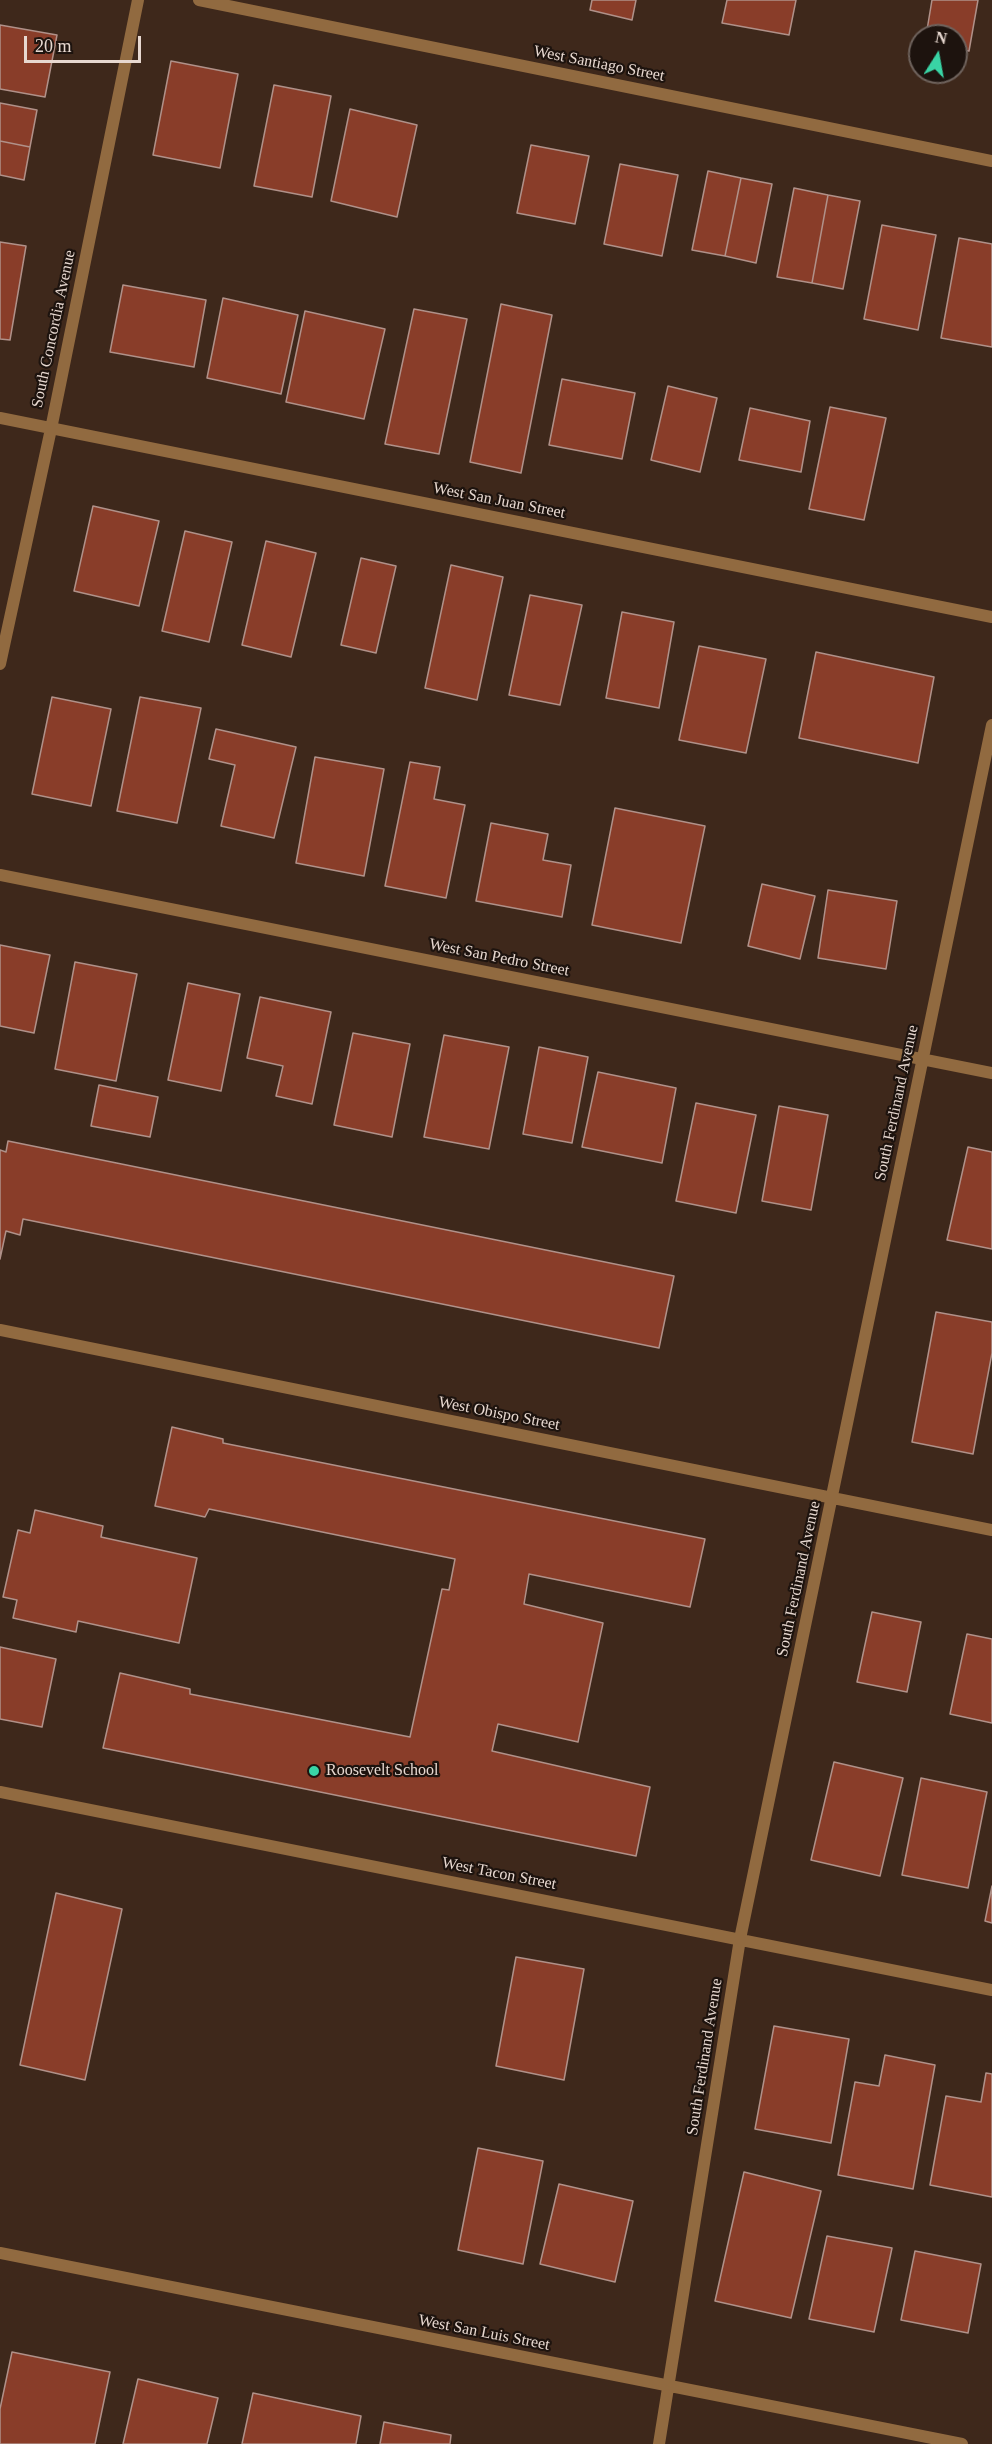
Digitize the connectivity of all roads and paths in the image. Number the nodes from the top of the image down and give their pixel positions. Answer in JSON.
{"nodes":[{"id":1,"x":138,"y":0,"type":"edge"},
{"id":2,"x":199,"y":0,"type":"edge"},
{"id":3,"x":992,"y":161,"type":"edge"},
{"id":4,"x":0,"y":418,"type":"edge"},
{"id":5,"x":51,"y":429,"type":"junction"},
{"id":6,"x":992,"y":617,"type":"edge"},
{"id":7,"x":0,"y":664,"type":"edge"},
{"id":8,"x":992,"y":725,"type":"edge"},
{"id":9,"x":0,"y":875,"type":"edge"},
{"id":10,"x":922,"y":1059,"type":"junction"},
{"id":11,"x":992,"y":1074,"type":"edge"},
{"id":12,"x":0,"y":1330,"type":"edge"},
{"id":13,"x":832,"y":1498,"type":"junction"},
{"id":14,"x":992,"y":1530,"type":"edge"},
{"id":15,"x":0,"y":1792,"type":"edge"},
{"id":16,"x":740,"y":1939,"type":"junction"},
{"id":17,"x":992,"y":1990,"type":"edge"},
{"id":18,"x":0,"y":2253,"type":"edge"},
{"id":19,"x":668,"y":2386,"type":"junction"},
{"id":20,"x":659,"y":2444,"type":"edge"},
{"id":21,"x":962,"y":2444,"type":"edge"}],
"edges":[{"from":1,"to":5,"type":"street","name":"South Concordia Avenue"},
{"from":2,"to":3,"type":"street","name":"West Santiago Street"},
{"from":4,"to":5,"type":"street","name":"West San Juan Street"},
{"from":5,"to":6,"type":"street","name":"West San Juan Street"},
{"from":5,"to":7,"type":"street","name":"South Concordia Avenue"},
{"from":8,"to":10,"type":"street","name":"South Ferdinand Avenue"},
{"from":9,"to":10,"type":"street","name":"West San Pedro Street"},
{"from":10,"to":11,"type":"street","name":"West San Pedro Street"},
{"from":10,"to":13,"type":"street","name":"South Ferdinand Avenue"},
{"from":12,"to":13,"type":"street","name":"West Obispo Street"},
{"from":13,"to":14,"type":"street","name":"West Obispo Street"},
{"from":13,"to":16,"type":"street","name":"South Ferdinand Avenue"},
{"from":15,"to":16,"type":"street","name":"West Tacon Street"},
{"from":16,"to":17,"type":"street","name":"West Tacon Street"},
{"from":16,"to":19,"type":"street","name":"South Ferdinand Avenue"},
{"from":18,"to":19,"type":"street","name":"West San Luis Street"},
{"from":19,"to":20,"type":"street","name":"South Ferdinand Avenue"},
{"from":19,"to":21,"type":"street","name":"West San Luis Street"}]}
